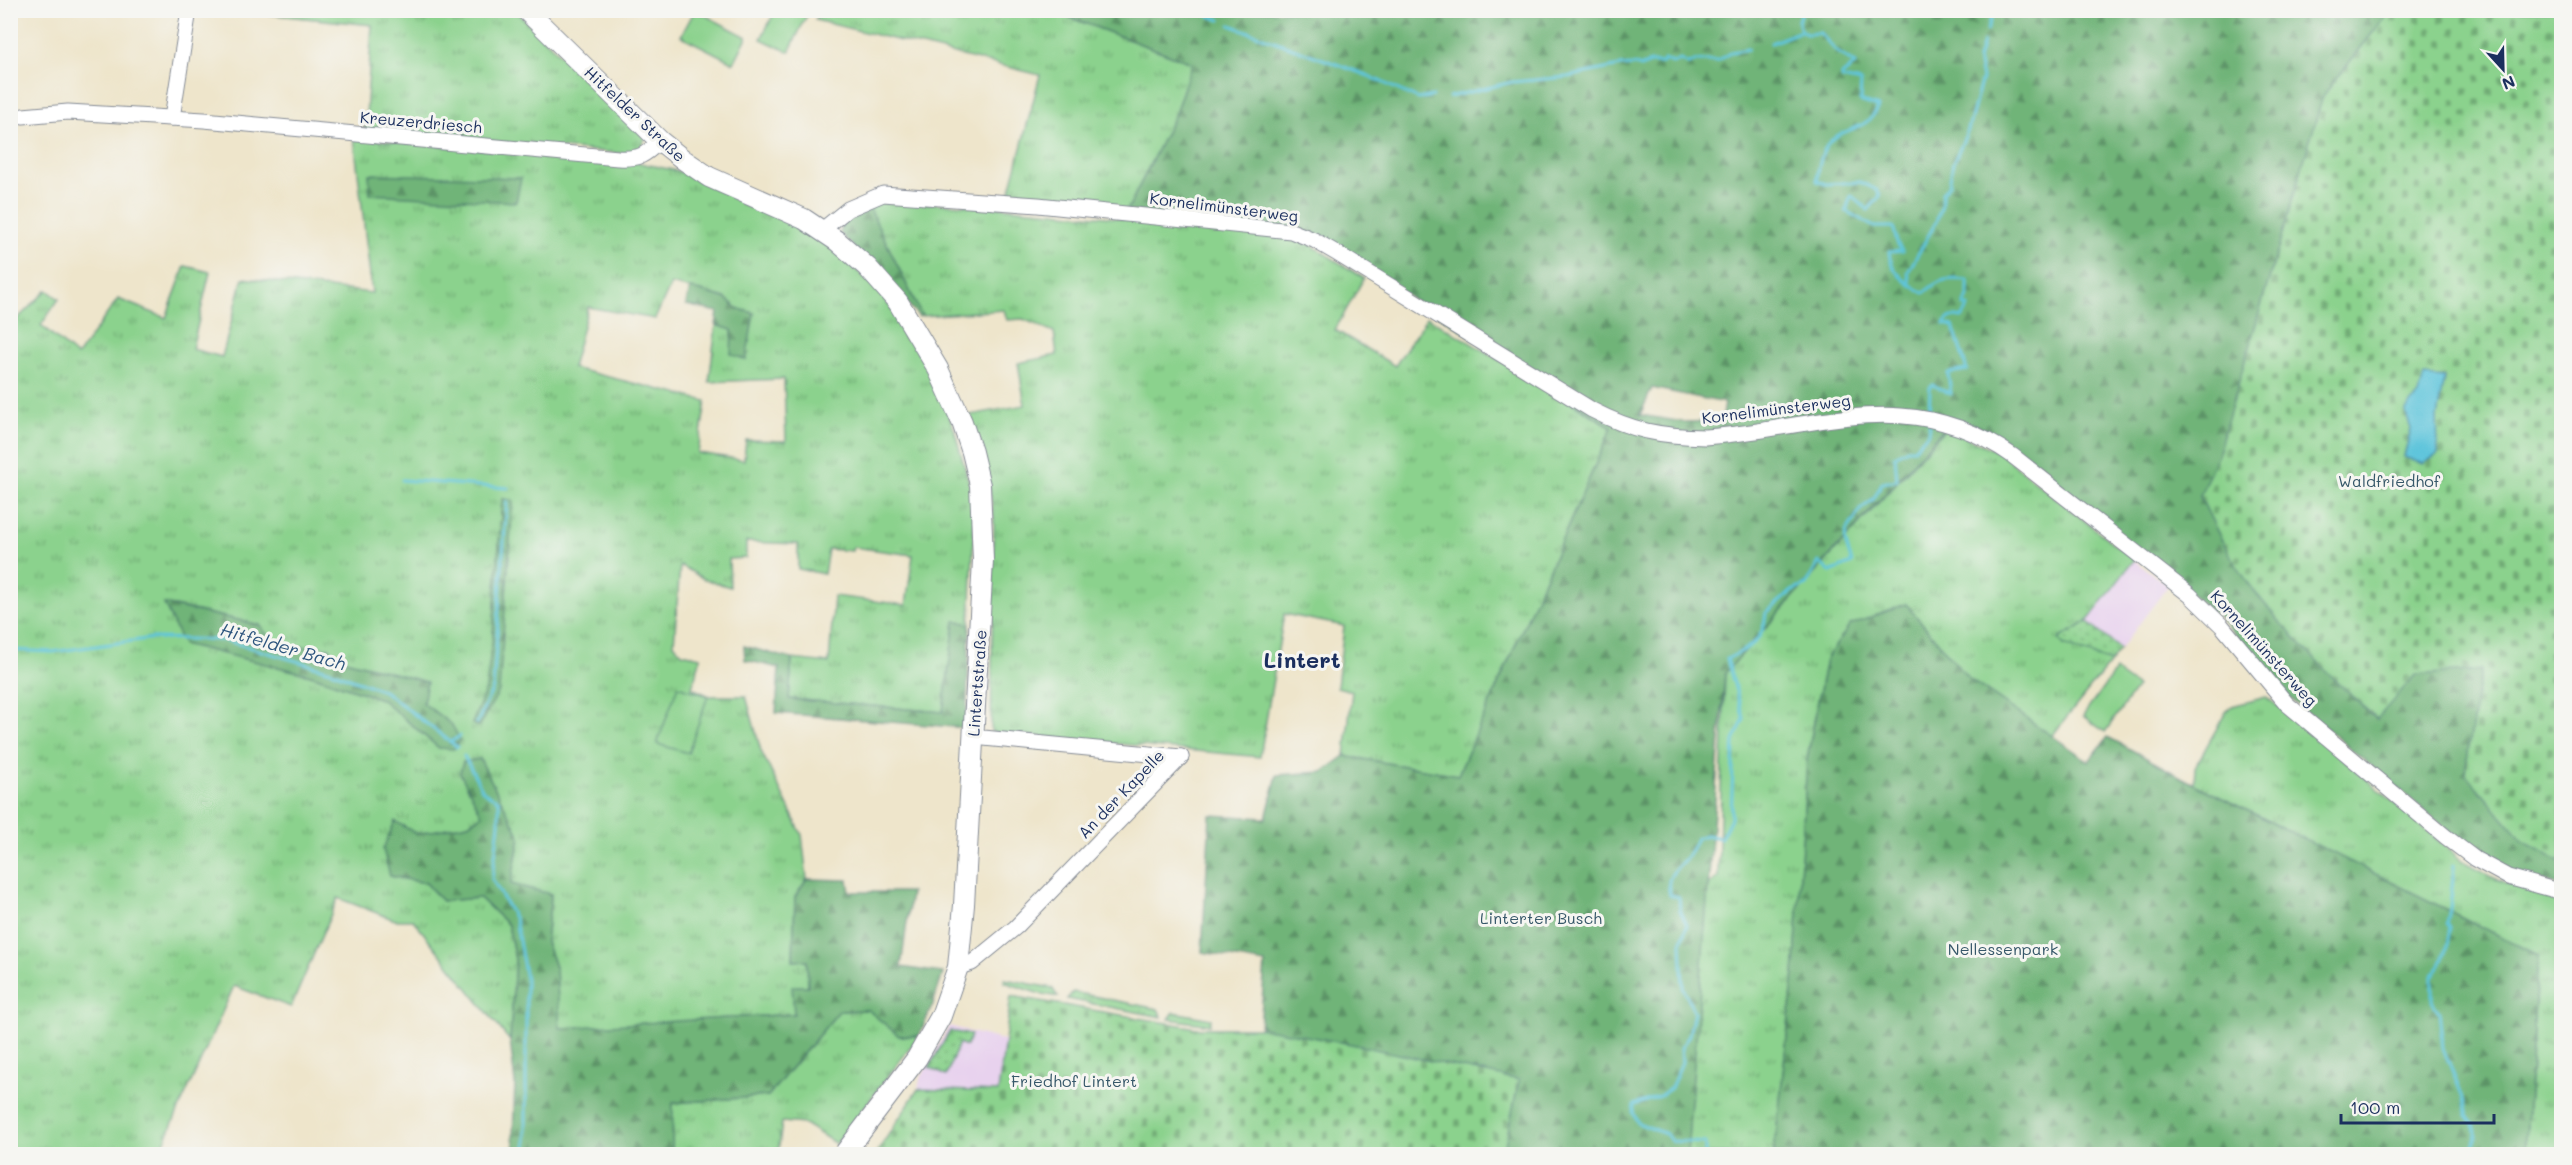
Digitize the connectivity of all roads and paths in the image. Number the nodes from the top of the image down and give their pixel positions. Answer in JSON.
{"nodes":[{"id":1,"x":189,"y":10,"type":"edge"},
{"id":2,"x":526,"y":10,"type":"edge"},
{"id":3,"x":23,"y":116,"type":"dead end"},
{"id":4,"x":172,"y":118,"type":"junction"},
{"id":5,"x":660,"y":141,"type":"junction"},
{"id":6,"x":822,"y":230,"type":"junction"},
{"id":7,"x":973,"y":737,"type":"junction"},
{"id":8,"x":2562,"y":892,"type":"edge"},
{"id":9,"x":958,"y":967,"type":"junction"},
{"id":10,"x":844,"y":1155,"type":"edge"}],
"edges":[{"from":1,"to":4,"type":"street"},
{"from":2,"to":5,"type":"main road","name":"Hitfelder Straße"},
{"from":3,"to":4,"type":"street","name":"Kreuzerdriesch"},
{"from":4,"to":5,"type":"street","name":"Kreuzerdriesch"},
{"from":5,"to":6,"type":"main road","name":"Hitfelder Straße"},
{"from":6,"to":7,"type":"main road","name":"Lintertstraße"},
{"from":6,"to":8,"type":"street","name":"Kornelimünsterweg"},
{"from":7,"to":9,"type":"main road","name":"Lintertstraße"},
{"from":7,"to":9,"type":"street","name":"An der Kapelle"},
{"from":9,"to":10,"type":"main road","name":"Lintertstraße"}]}
